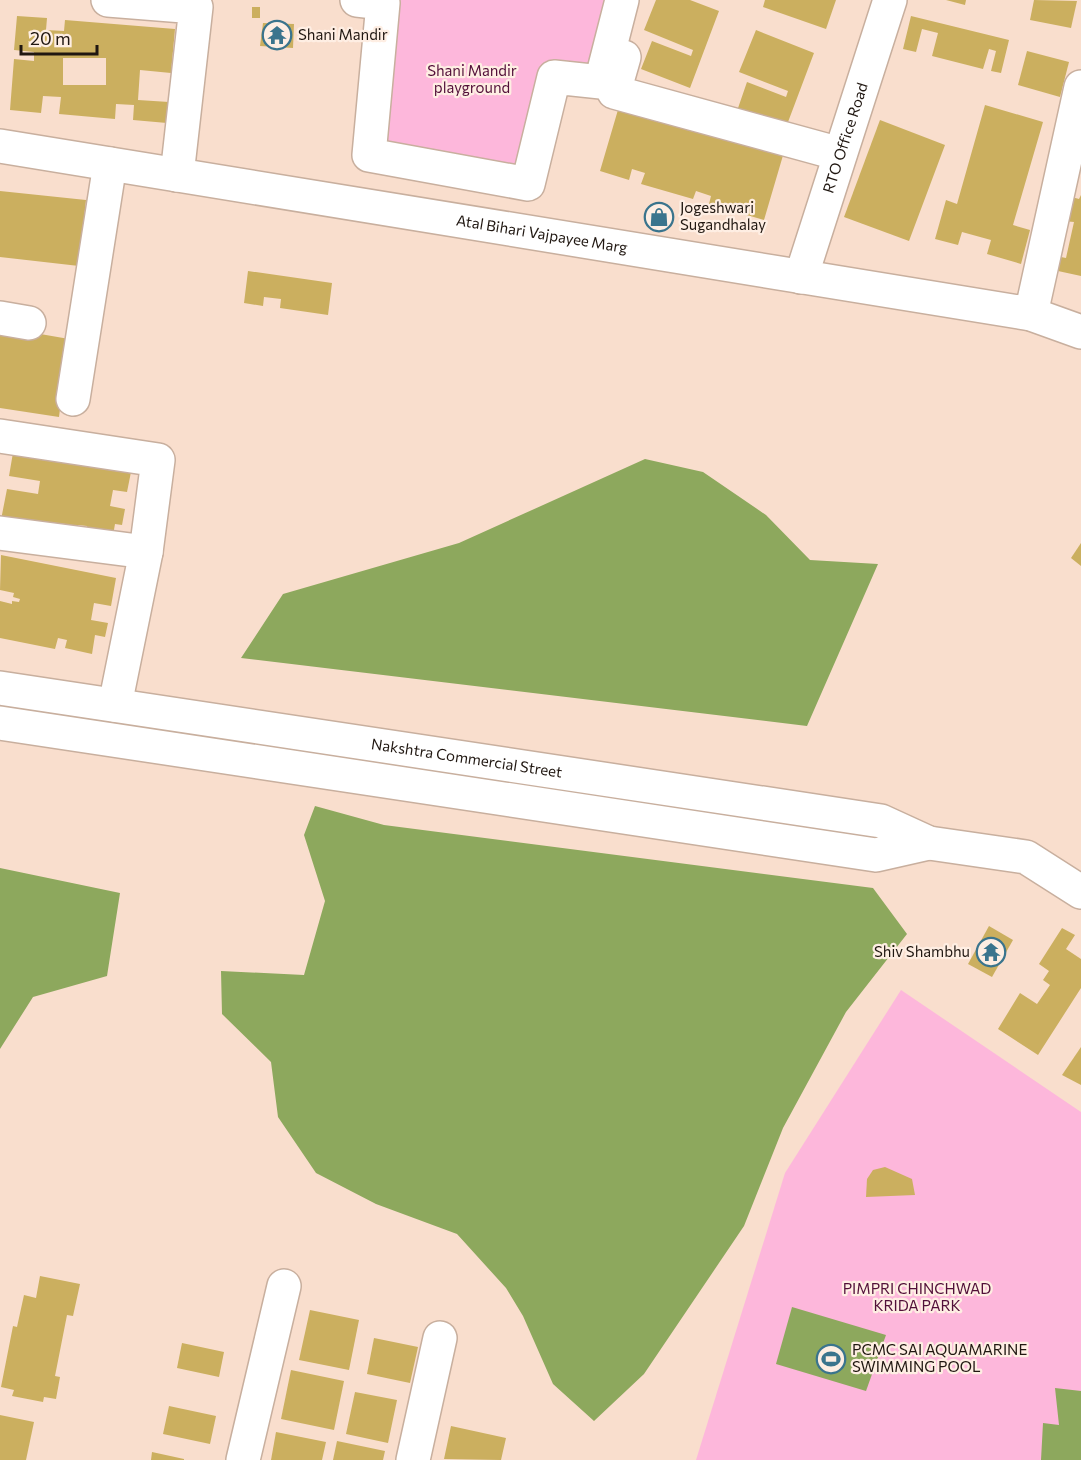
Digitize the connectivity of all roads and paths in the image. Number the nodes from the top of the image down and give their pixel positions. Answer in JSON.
{"nodes":[{"id":1,"x":108,"y":0,"type":"edge"},
{"id":2,"x":357,"y":0,"type":"edge"},
{"id":3,"x":622,"y":0,"type":"edge"},
{"id":4,"x":642,"y":0,"type":"edge"},
{"id":5,"x":890,"y":0,"type":"edge"},
{"id":6,"x":1081,"y":87,"type":"edge"},
{"id":7,"x":1077,"y":123,"type":"edge"},
{"id":8,"x":0,"y":146,"type":"edge"},
{"id":9,"x":840,"y":154,"type":"junction"},
{"id":10,"x":110,"y":164,"type":"junction"},
{"id":11,"x":177,"y":175,"type":"junction"},
{"id":12,"x":801,"y":276,"type":"junction"},
{"id":13,"x":1031,"y":314,"type":"junction"},
{"id":14,"x":1081,"y":332,"type":"edge"},
{"id":15,"x":73,"y":399,"type":"dead end"},
{"id":16,"x":0,"y":436,"type":"edge"},
{"id":17,"x":0,"y":533,"type":"edge"},
{"id":18,"x":146,"y":552,"type":"junction"},
{"id":19,"x":0,"y":688,"type":"edge"},
{"id":20,"x":115,"y":705,"type":"junction"},
{"id":21,"x":0,"y":723,"type":"edge"},
{"id":22,"x":929,"y":843,"type":"junction"},
{"id":23,"x":1081,"y":892,"type":"edge"},
{"id":24,"x":284,"y":1286,"type":"dead end"},
{"id":25,"x":440,"y":1338,"type":"dead end"},
{"id":26,"x":243,"y":1460,"type":"edge"},
{"id":27,"x":413,"y":1460,"type":"edge"}],
"edges":[{"from":1,"to":11,"type":"street"},
{"from":2,"to":3,"type":"street"},
{"from":4,"to":9,"type":"street"},
{"from":5,"to":9,"type":"street","name":"RTO Office Road"},
{"from":6,"to":7,"type":"street"},
{"from":7,"to":13,"type":"street"},
{"from":8,"to":10,"type":"street","name":"Atal Bihari Vajpayee Marg"},
{"from":9,"to":12,"type":"street","name":"RTO Office Road"},
{"from":10,"to":11,"type":"street","name":"Atal Bihari Vajpayee Marg"},
{"from":10,"to":15,"type":"street"},
{"from":11,"to":12,"type":"street","name":"Atal Bihari Vajpayee Marg"},
{"from":12,"to":13,"type":"street","name":"Atal Bihari Vajpayee Marg"},
{"from":13,"to":14,"type":"street","name":"Atal Bihari Vajpayee Marg"},
{"from":16,"to":18,"type":"street"},
{"from":17,"to":18,"type":"street"},
{"from":18,"to":20,"type":"street"},
{"from":19,"to":20,"type":"street","name":"Nakshtra Commercial Street"},
{"from":20,"to":22,"type":"street","name":"Nakshtra Commercial Street"},
{"from":21,"to":22,"type":"street","name":"Nakshtra Commercial Street"},
{"from":22,"to":23,"type":"street","name":"Nakshtra Commercial Street"},
{"from":24,"to":26,"type":"street"},
{"from":25,"to":27,"type":"street"}]}
